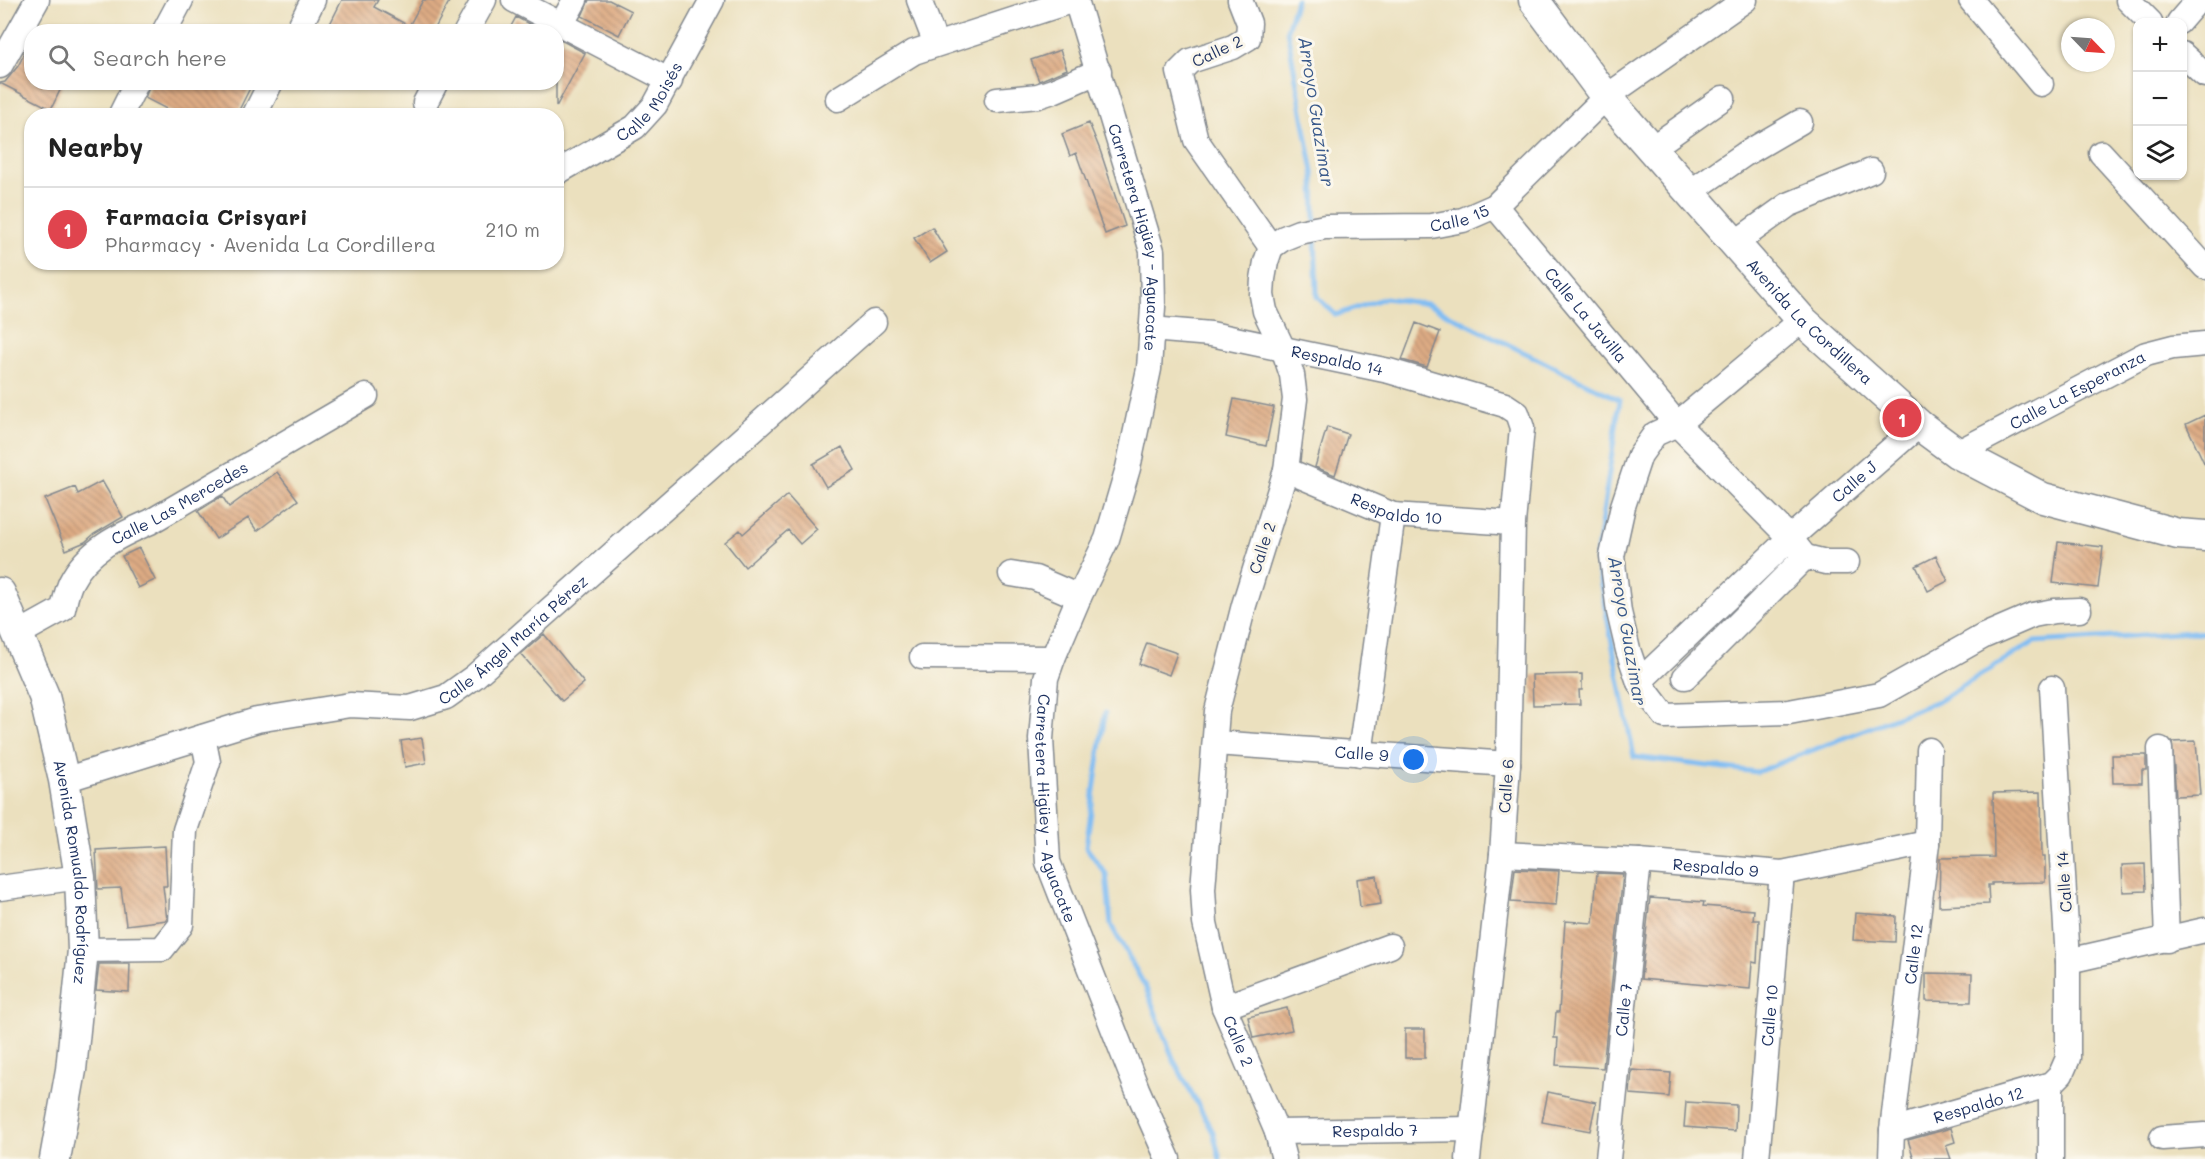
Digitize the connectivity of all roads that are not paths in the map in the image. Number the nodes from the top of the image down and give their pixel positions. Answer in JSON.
{"nodes":[{"id":1,"x":181,"y":0,"type":"edge"},
{"id":2,"x":313,"y":0,"type":"edge"},
{"id":3,"x":484,"y":0,"type":"edge"},
{"id":4,"x":514,"y":0,"type":"edge"},
{"id":5,"x":575,"y":0,"type":"edge"},
{"id":6,"x":712,"y":0,"type":"edge"},
{"id":7,"x":919,"y":0,"type":"edge"},
{"id":8,"x":1075,"y":0,"type":"edge"},
{"id":9,"x":1240,"y":0,"type":"edge"},
{"id":10,"x":1534,"y":0,"type":"edge"},
{"id":11,"x":1745,"y":0,"type":"edge"},
{"id":12,"x":1971,"y":0,"type":"edge"},
{"id":13,"x":2128,"y":0,"type":"edge"},
{"id":14,"x":2198,"y":0,"type":"edge"},
{"id":15,"x":28,"y":3,"type":"edge"},
{"id":16,"x":2146,"y":18,"type":"edge"},
{"id":17,"x":2182,"y":18,"type":"edge"},
{"id":18,"x":168,"y":24,"type":"edge"},
{"id":19,"x":301,"y":24,"type":"edge"},
{"id":20,"x":470,"y":24,"type":"edge"},
{"id":21,"x":559,"y":24,"type":"edge"},
{"id":22,"x":562,"y":24,"type":"edge"},
{"id":23,"x":564,"y":27,"type":"edge"},
{"id":24,"x":936,"y":44,"type":"junction"},
{"id":25,"x":2187,"y":59,"type":"edge"},
{"id":26,"x":0,"y":66,"type":"edge"},
{"id":27,"x":1099,"y":71,"type":"junction"},
{"id":28,"x":2205,"y":75,"type":"edge"},
{"id":29,"x":670,"y":81,"type":"junction"},
{"id":30,"x":2041,"y":84,"type":"dead end"},
{"id":31,"x":133,"y":90,"type":"edge"},
{"id":32,"x":267,"y":90,"type":"edge"},
{"id":33,"x":1606,"y":97,"type":"junction"},
{"id":34,"x":1723,"y":98,"type":"dead end"},
{"id":35,"x":838,"y":99,"type":"dead end"},
{"id":36,"x":997,"y":100,"type":"dead end"},
{"id":37,"x":124,"y":108,"type":"edge"},
{"id":38,"x":258,"y":108,"type":"edge"},
{"id":39,"x":1800,"y":122,"type":"dead end"},
{"id":40,"x":1652,"y":148,"type":"junction"},
{"id":41,"x":2102,"y":153,"type":"dead end"},
{"id":42,"x":564,"y":168,"type":"edge"},
{"id":43,"x":1871,"y":171,"type":"dead end"},
{"id":44,"x":1690,"y":192,"type":"junction"},
{"id":45,"x":1495,"y":206,"type":"junction"},
{"id":46,"x":1735,"y":243,"type":"junction"},
{"id":47,"x":1271,"y":247,"type":"junction"},
{"id":48,"x":2205,"y":267,"type":"edge"},
{"id":49,"x":1802,"y":320,"type":"junction"},
{"id":50,"x":874,"y":322,"type":"dead end"},
{"id":51,"x":1151,"y":329,"type":"junction"},
{"id":52,"x":2205,"y":344,"type":"edge"},
{"id":53,"x":1284,"y":351,"type":"junction"},
{"id":54,"x":366,"y":396,"type":"dead end"},
{"id":55,"x":1517,"y":413,"type":"joint"},
{"id":56,"x":1677,"y":424,"type":"junction"},
{"id":57,"x":1919,"y":425,"type":"junction"},
{"id":58,"x":1957,"y":453,"type":"junction"},
{"id":59,"x":1286,"y":470,"type":"junction"},
{"id":60,"x":1394,"y":515,"type":"junction"},
{"id":61,"x":1513,"y":523,"type":"junction"},
{"id":62,"x":2205,"y":536,"type":"edge"},
{"id":63,"x":1790,"y":538,"type":"junction"},
{"id":64,"x":1805,"y":557,"type":"junction"},
{"id":65,"x":1847,"y":561,"type":"dead end"},
{"id":66,"x":1011,"y":574,"type":"dead end"},
{"id":67,"x":0,"y":593,"type":"edge"},
{"id":68,"x":1079,"y":597,"type":"junction"},
{"id":69,"x":2079,"y":610,"type":"dead end"},
{"id":70,"x":18,"y":634,"type":"junction"},
{"id":71,"x":922,"y":657,"type":"dead end"},
{"id":72,"x":1053,"y":658,"type":"junction"},
{"id":73,"x":1685,"y":677,"type":"dead end"},
{"id":74,"x":1639,"y":682,"type":"junction"},
{"id":75,"x":2052,"y":688,"type":"dead end"},
{"id":76,"x":202,"y":737,"type":"junction"},
{"id":77,"x":1215,"y":743,"type":"junction"},
{"id":78,"x":2160,"y":749,"type":"dead end"},
{"id":79,"x":1929,"y":750,"type":"dead end"},
{"id":80,"x":1360,"y":754,"type":"junction"},
{"id":81,"x":1508,"y":764,"type":"junction"},
{"id":82,"x":64,"y":780,"type":"junction"},
{"id":83,"x":1927,"y":843,"type":"junction"},
{"id":84,"x":1502,"y":854,"type":"junction"},
{"id":85,"x":1639,"y":861,"type":"junction"},
{"id":86,"x":1782,"y":873,"type":"junction"},
{"id":87,"x":80,"y":877,"type":"junction"},
{"id":88,"x":0,"y":888,"type":"edge"},
{"id":89,"x":2205,"y":930,"type":"edge"},
{"id":90,"x":2167,"y":940,"type":"junction"},
{"id":91,"x":1390,"y":946,"type":"dead end"},
{"id":92,"x":83,"y":950,"type":"junction"},
{"id":93,"x":2068,"y":961,"type":"junction"},
{"id":94,"x":1224,"y":1007,"type":"junction"},
{"id":95,"x":2056,"y":1079,"type":"junction"},
{"id":96,"x":1472,"y":1129,"type":"junction"},
{"id":97,"x":1892,"y":1130,"type":"junction"},
{"id":98,"x":1277,"y":1132,"type":"junction"},
{"id":99,"x":2205,"y":1135,"type":"edge"},
{"id":100,"x":2162,"y":1138,"type":"dead end"},
{"id":101,"x":55,"y":1159,"type":"edge"},
{"id":102,"x":1168,"y":1159,"type":"edge"},
{"id":103,"x":1284,"y":1159,"type":"edge"},
{"id":104,"x":1468,"y":1159,"type":"edge"},
{"id":105,"x":1608,"y":1159,"type":"edge"},
{"id":106,"x":1757,"y":1159,"type":"edge"},
{"id":107,"x":1891,"y":1159,"type":"edge"},
{"id":108,"x":2050,"y":1159,"type":"edge"}],
"edges":[{"from":1,"to":18,"type":"street"},
{"from":2,"to":19,"type":"street"},
{"from":3,"to":20,"type":"street"},
{"from":4,"to":21,"type":"street"},
{"from":5,"to":22,"type":"street"},
{"from":6,"to":29,"type":"street","name":"Calle Moisés"},
{"from":7,"to":24,"type":"street"},
{"from":8,"to":24,"type":"street"},
{"from":8,"to":27,"type":"street","name":"Carretera Higüey - Aguacate"},
{"from":9,"to":47,"type":"street","name":"Calle 2"},
{"from":10,"to":33,"type":"main road","name":"Avenida La Cordillera"},
{"from":11,"to":33,"type":"street","name":"Calle 15"},
{"from":12,"to":30,"type":"street"},
{"from":13,"to":16,"type":"street"},
{"from":14,"to":17,"type":"street"},
{"from":15,"to":26,"type":"street"},
{"from":23,"to":29,"type":"street"},
{"from":24,"to":35,"type":"street"},
{"from":25,"to":28,"type":"street"},
{"from":27,"to":36,"type":"street"},
{"from":27,"to":51,"type":"street","name":"Carretera Higüey - Aguacate"},
{"from":29,"to":42,"type":"street","name":"Calle Moisés"},
{"from":31,"to":37,"type":"street"},
{"from":32,"to":38,"type":"street"},
{"from":33,"to":40,"type":"main road","name":"Avenida La Cordillera"},
{"from":33,"to":45,"type":"street","name":"Calle 15"},
{"from":34,"to":40,"type":"street"},
{"from":39,"to":44,"type":"street"},
{"from":40,"to":44,"type":"main road","name":"Avenida La Cordillera"},
{"from":41,"to":48,"type":"street"},
{"from":43,"to":46,"type":"street"},
{"from":44,"to":46,"type":"main road","name":"Avenida La Cordillera"},
{"from":45,"to":47,"type":"street","name":"Calle 15"},
{"from":45,"to":56,"type":"street","name":"Calle La Javilla"},
{"from":46,"to":49,"type":"main road","name":"Avenida La Cordillera"},
{"from":47,"to":53,"type":"street","name":"Calle 2"},
{"from":49,"to":56,"type":"street"},
{"from":49,"to":57,"type":"main road","name":"Avenida La Cordillera"},
{"from":50,"to":76,"type":"street","name":"Calle Ángel María Pérez"},
{"from":51,"to":53,"type":"street","name":"Respaldo 14"},
{"from":51,"to":68,"type":"street","name":"Carretera Higüey - Aguacate"},
{"from":52,"to":58,"type":"street","name":"Calle La Esperanza"},
{"from":53,"to":55,"type":"street","name":"Respaldo 14"},
{"from":53,"to":59,"type":"street","name":"Calle 2"},
{"from":54,"to":70,"type":"street","name":"Calle Las Mercedes"},
{"from":55,"to":61,"type":"street","name":"Calle 6"},
{"from":56,"to":63,"type":"street","name":"Calle La Javilla"},
{"from":56,"to":74,"type":"street"},
{"from":57,"to":58,"type":"main road","name":"Avenida La Cordillera"},
{"from":57,"to":63,"type":"street","name":"Calle J"},
{"from":58,"to":62,"type":"main road","name":"Avenida La Cordillera"},
{"from":59,"to":60,"type":"street","name":"Respaldo 10"},
{"from":59,"to":77,"type":"street","name":"Calle 2"},
{"from":60,"to":61,"type":"street","name":"Respaldo 10"},
{"from":60,"to":80,"type":"street"},
{"from":61,"to":81,"type":"street","name":"Calle 6"},
{"from":63,"to":64,"type":"street","name":"Calle La Javilla"},
{"from":63,"to":74,"type":"street","name":"Calle J"},
{"from":64,"to":65,"type":"street"},
{"from":64,"to":73,"type":"street"},
{"from":66,"to":68,"type":"street"},
{"from":67,"to":70,"type":"main road","name":"Avenida Romualdo Rodríguez"},
{"from":68,"to":72,"type":"street","name":"Carretera Higüey - Aguacate"},
{"from":69,"to":74,"type":"street"},
{"from":70,"to":82,"type":"main road","name":"Avenida Romualdo Rodríguez"},
{"from":71,"to":72,"type":"street"},
{"from":72,"to":102,"type":"street","name":"Carretera Higüey - Aguacate"},
{"from":75,"to":93,"type":"street","name":"Calle 14"},
{"from":76,"to":82,"type":"street","name":"Calle Ángel María Pérez"},
{"from":76,"to":92,"type":"street"},
{"from":77,"to":80,"type":"street","name":"Calle 9"},
{"from":77,"to":94,"type":"street","name":"Calle 2"},
{"from":78,"to":90,"type":"street"},
{"from":79,"to":83,"type":"street","name":"Calle 12"},
{"from":80,"to":81,"type":"street","name":"Calle 9"},
{"from":81,"to":84,"type":"street","name":"Calle 6"},
{"from":82,"to":87,"type":"main road","name":"Avenida Romualdo Rodríguez"},
{"from":83,"to":86,"type":"street","name":"Respaldo 9"},
{"from":83,"to":97,"type":"street","name":"Calle 12"},
{"from":84,"to":85,"type":"street","name":"Respaldo 9"},
{"from":84,"to":96,"type":"street","name":"Calle 6"},
{"from":85,"to":86,"type":"street","name":"Respaldo 9"},
{"from":85,"to":105,"type":"street","name":"Calle 7"},
{"from":86,"to":106,"type":"street","name":"Calle 10"},
{"from":87,"to":88,"type":"street"},
{"from":87,"to":92,"type":"main road","name":"Avenida Romualdo Rodríguez"},
{"from":89,"to":90,"type":"street"},
{"from":90,"to":93,"type":"street"},
{"from":91,"to":94,"type":"street"},
{"from":92,"to":101,"type":"main road","name":"Avenida Romualdo Rodríguez"},
{"from":93,"to":95,"type":"street","name":"Calle 14"},
{"from":94,"to":98,"type":"street","name":"Calle 2"},
{"from":95,"to":97,"type":"street","name":"Respaldo 12"},
{"from":95,"to":108,"type":"street","name":"Calle 14"},
{"from":96,"to":98,"type":"street","name":"Respaldo 7"},
{"from":96,"to":104,"type":"street","name":"Calle 6"},
{"from":97,"to":107,"type":"street","name":"Calle 12"},
{"from":98,"to":103,"type":"street","name":"Calle 2"},
{"from":99,"to":100,"type":"street"}]}
